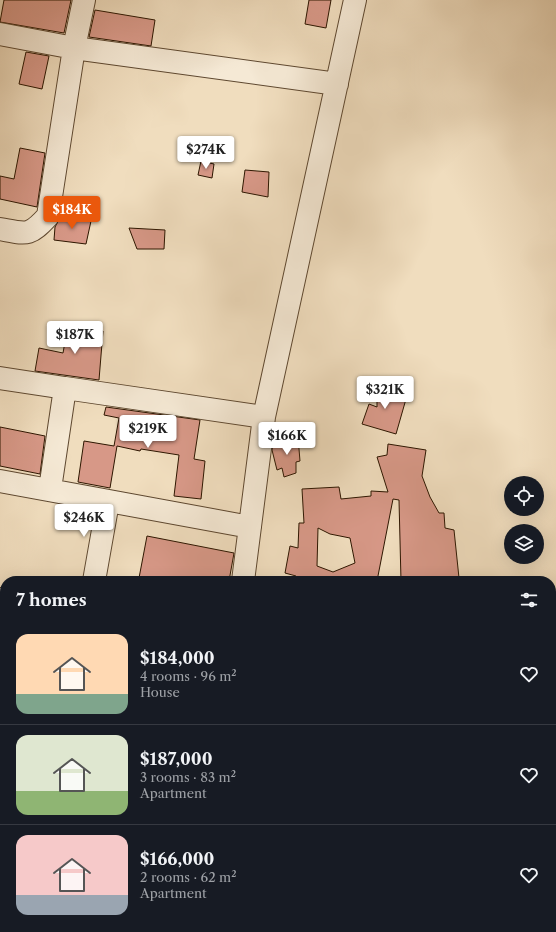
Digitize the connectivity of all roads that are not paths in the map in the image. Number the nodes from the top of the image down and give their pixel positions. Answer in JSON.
{"nodes":[{"id":1,"x":84,"y":0,"type":"edge"},
{"id":2,"x":355,"y":0,"type":"edge"},
{"id":3,"x":0,"y":34,"type":"edge"},
{"id":4,"x":74,"y":48,"type":"junction"},
{"id":5,"x":337,"y":84,"type":"junction"},
{"id":6,"x":0,"y":229,"type":"edge"},
{"id":7,"x":0,"y":378,"type":"edge"},
{"id":8,"x":64,"y":388,"type":"junction"},
{"id":9,"x":264,"y":417,"type":"junction"},
{"id":10,"x":0,"y":481,"type":"edge"},
{"id":11,"x":50,"y":489,"type":"junction"},
{"id":12,"x":108,"y":502,"type":"junction"},
{"id":13,"x":250,"y":527,"type":"junction"},
{"id":14,"x":95,"y":576,"type":"edge"},
{"id":15,"x":244,"y":576,"type":"edge"}],
"edges":[{"from":1,"to":4,"type":"street"},
{"from":2,"to":5,"type":"street"},
{"from":3,"to":4,"type":"street"},
{"from":4,"to":5,"type":"street"},
{"from":4,"to":6,"type":"street"},
{"from":5,"to":9,"type":"street"},
{"from":7,"to":8,"type":"street"},
{"from":8,"to":9,"type":"street"},
{"from":8,"to":11,"type":"street"},
{"from":9,"to":13,"type":"street"},
{"from":10,"to":11,"type":"street"},
{"from":11,"to":12,"type":"street"},
{"from":12,"to":13,"type":"street"},
{"from":12,"to":14,"type":"street"},
{"from":13,"to":15,"type":"street"}]}
